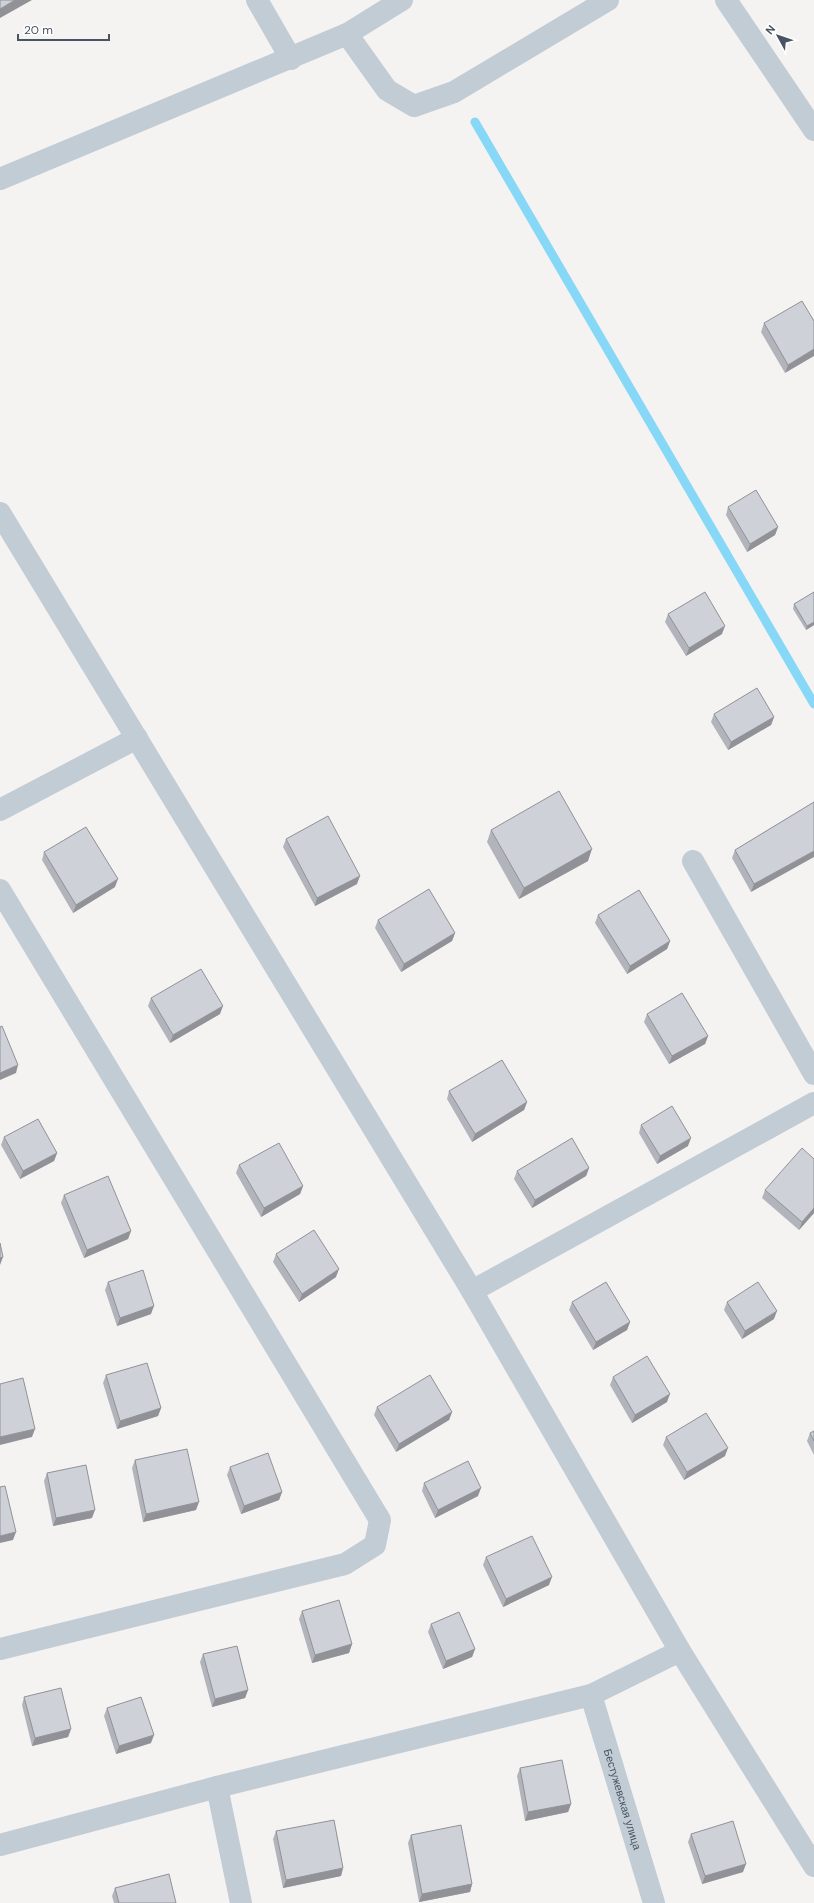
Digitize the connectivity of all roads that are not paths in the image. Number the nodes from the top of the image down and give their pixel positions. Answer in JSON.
{"nodes":[{"id":1,"x":257,"y":0,"type":"edge"},
{"id":2,"x":402,"y":0,"type":"edge"},
{"id":3,"x":608,"y":0,"type":"edge"},
{"id":4,"x":726,"y":0,"type":"edge"},
{"id":5,"x":347,"y":34,"type":"junction"},
{"id":6,"x":292,"y":59,"type":"junction"},
{"id":7,"x":814,"y":130,"type":"edge"},
{"id":8,"x":0,"y":179,"type":"edge"},
{"id":9,"x":0,"y":513,"type":"edge"},
{"id":10,"x":137,"y":738,"type":"junction"},
{"id":11,"x":0,"y":810,"type":"edge"},
{"id":12,"x":693,"y":861,"type":"dead end"},
{"id":13,"x":0,"y":890,"type":"edge"},
{"id":14,"x":814,"y":1074,"type":"edge"},
{"id":15,"x":814,"y":1104,"type":"edge"},
{"id":16,"x":472,"y":1291,"type":"junction"},
{"id":17,"x":0,"y":1649,"type":"edge"},
{"id":18,"x":680,"y":1651,"type":"junction"},
{"id":19,"x":591,"y":1695,"type":"junction"},
{"id":20,"x":217,"y":1787,"type":"junction"},
{"id":21,"x":0,"y":1845,"type":"edge"},
{"id":22,"x":814,"y":1866,"type":"edge"},
{"id":23,"x":241,"y":1903,"type":"edge"},
{"id":24,"x":654,"y":1903,"type":"edge"}],
"edges":[{"from":1,"to":6,"type":"street"},
{"from":2,"to":5,"type":"street"},
{"from":3,"to":5,"type":"street"},
{"from":4,"to":7,"type":"street"},
{"from":5,"to":6,"type":"street"},
{"from":6,"to":8,"type":"street"},
{"from":9,"to":10,"type":"street"},
{"from":10,"to":11,"type":"street"},
{"from":10,"to":16,"type":"street"},
{"from":12,"to":14,"type":"street"},
{"from":13,"to":17,"type":"street"},
{"from":15,"to":16,"type":"street"},
{"from":16,"to":18,"type":"street"},
{"from":18,"to":19,"type":"street"},
{"from":18,"to":22,"type":"street"},
{"from":19,"to":20,"type":"street"},
{"from":19,"to":24,"type":"street","name":"Бестужевская улица"},
{"from":20,"to":21,"type":"street"},
{"from":20,"to":23,"type":"street"}]}
